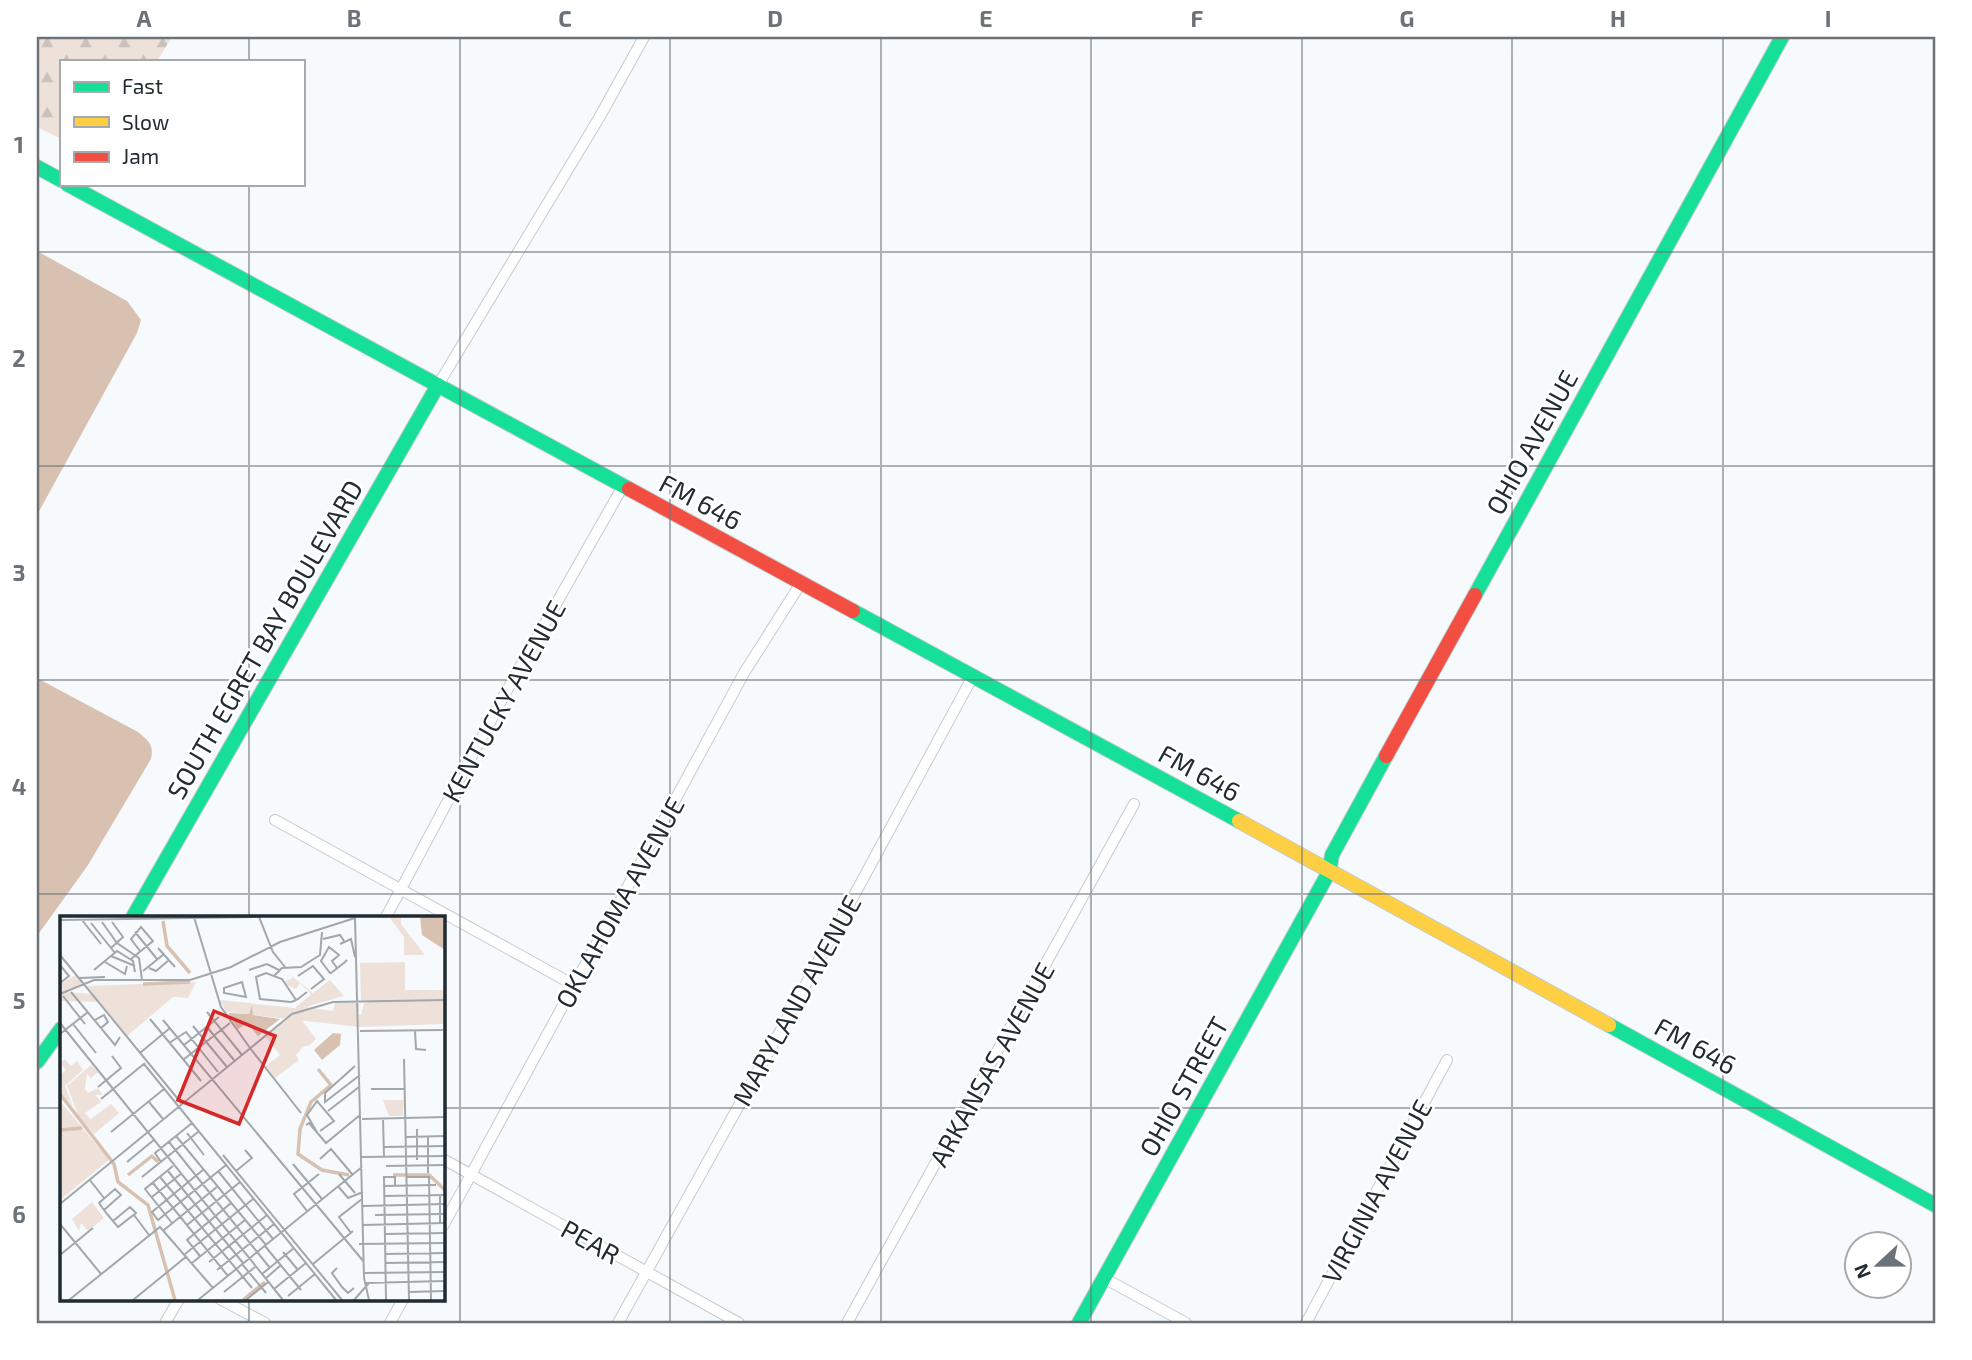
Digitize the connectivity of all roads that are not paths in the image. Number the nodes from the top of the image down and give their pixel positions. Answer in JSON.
{"nodes":[{"id":1,"x":643,"y":37,"type":"edge"},
{"id":2,"x":1782,"y":37,"type":"edge"},
{"id":3,"x":37,"y":167,"type":"edge"},
{"id":4,"x":60,"y":179,"type":"edge"},
{"id":5,"x":71,"y":186,"type":"edge"},
{"id":6,"x":438,"y":386,"type":"junction"},
{"id":7,"x":623,"y":486,"type":"junction"},
{"id":8,"x":802,"y":583,"type":"junction"},
{"id":9,"x":973,"y":676,"type":"junction"},
{"id":10,"x":1134,"y":804,"type":"dead end"},
{"id":11,"x":275,"y":820,"type":"dead end"},
{"id":12,"x":1329,"y":872,"type":"junction"},
{"id":13,"x":401,"y":890,"type":"junction"},
{"id":14,"x":134,"y":916,"type":"edge"},
{"id":15,"x":387,"y":916,"type":"edge"},
{"id":16,"x":574,"y":985,"type":"junction"},
{"id":17,"x":60,"y":1030,"type":"edge"},
{"id":18,"x":1447,"y":1060,"type":"dead end"},
{"id":19,"x":37,"y":1062,"type":"edge"},
{"id":20,"x":444,"y":1159,"type":"edge"},
{"id":21,"x":471,"y":1174,"type":"junction"},
{"id":22,"x":1935,"y":1205,"type":"edge"},
{"id":23,"x":444,"y":1224,"type":"edge"},
{"id":24,"x":647,"y":1272,"type":"junction"},
{"id":25,"x":1104,"y":1278,"type":"junction"},
{"id":26,"x":178,"y":1300,"type":"edge"},
{"id":27,"x":222,"y":1300,"type":"edge"},
{"id":28,"x":402,"y":1300,"type":"edge"},
{"id":29,"x":165,"y":1323,"type":"edge"},
{"id":30,"x":265,"y":1323,"type":"edge"},
{"id":31,"x":390,"y":1323,"type":"edge"},
{"id":32,"x":618,"y":1323,"type":"edge"},
{"id":33,"x":739,"y":1323,"type":"edge"},
{"id":34,"x":847,"y":1323,"type":"edge"},
{"id":35,"x":1079,"y":1323,"type":"edge"},
{"id":36,"x":1186,"y":1323,"type":"edge"},
{"id":37,"x":1306,"y":1323,"type":"edge"}],
"edges":[{"from":1,"to":6,"type":"street"},
{"from":2,"to":12,"type":"main road","name":"OHIO AVENUE"},
{"from":3,"to":4,"type":"main road"},
{"from":5,"to":6,"type":"main road","number":"FM 646"},
{"from":6,"to":7,"type":"main road","name":"FM 646","number":"FM 646"},
{"from":6,"to":14,"type":"main road","name":"SOUTH EGRET BAY BOULEVARD"},
{"from":7,"to":8,"type":"main road","name":"FM 646","number":"FM 646"},
{"from":7,"to":13,"type":"street","name":"KENTUCKY AVENUE"},
{"from":8,"to":9,"type":"main road","name":"FM 646","number":"FM 646"},
{"from":8,"to":16,"type":"street","name":"OKLAHOMA AVENUE"},
{"from":9,"to":12,"type":"main road","name":"FM 646","number":"FM 646"},
{"from":9,"to":24,"type":"street","name":"MARYLAND AVENUE"},
{"from":10,"to":34,"type":"street","name":"ARKANSAS AVENUE"},
{"from":11,"to":13,"type":"street"},
{"from":12,"to":22,"type":"main road","name":"FM 646","number":"FM 646"},
{"from":12,"to":25,"type":"main road","name":"OHIO STREET"},
{"from":13,"to":15,"type":"street","name":"KENTUCKY AVENUE"},
{"from":13,"to":16,"type":"street"},
{"from":16,"to":21,"type":"street","name":"OKLAHOMA AVENUE"},
{"from":17,"to":19,"type":"main road"},
{"from":18,"to":37,"type":"street","name":"VIRGINIA AVENUE"},
{"from":20,"to":21,"type":"street","name":"PEAR"},
{"from":21,"to":23,"type":"street","name":"OKLAHOMA AVENUE"},
{"from":21,"to":24,"type":"street","name":"PEAR"},
{"from":24,"to":32,"type":"street","name":"MARYLAND AVENUE"},
{"from":24,"to":33,"type":"street","name":"PEAR"},
{"from":25,"to":35,"type":"main road","name":"OHIO STREET"},
{"from":25,"to":36,"type":"street"},
{"from":26,"to":29,"type":"street"},
{"from":27,"to":30,"type":"street"},
{"from":28,"to":31,"type":"street"}]}
